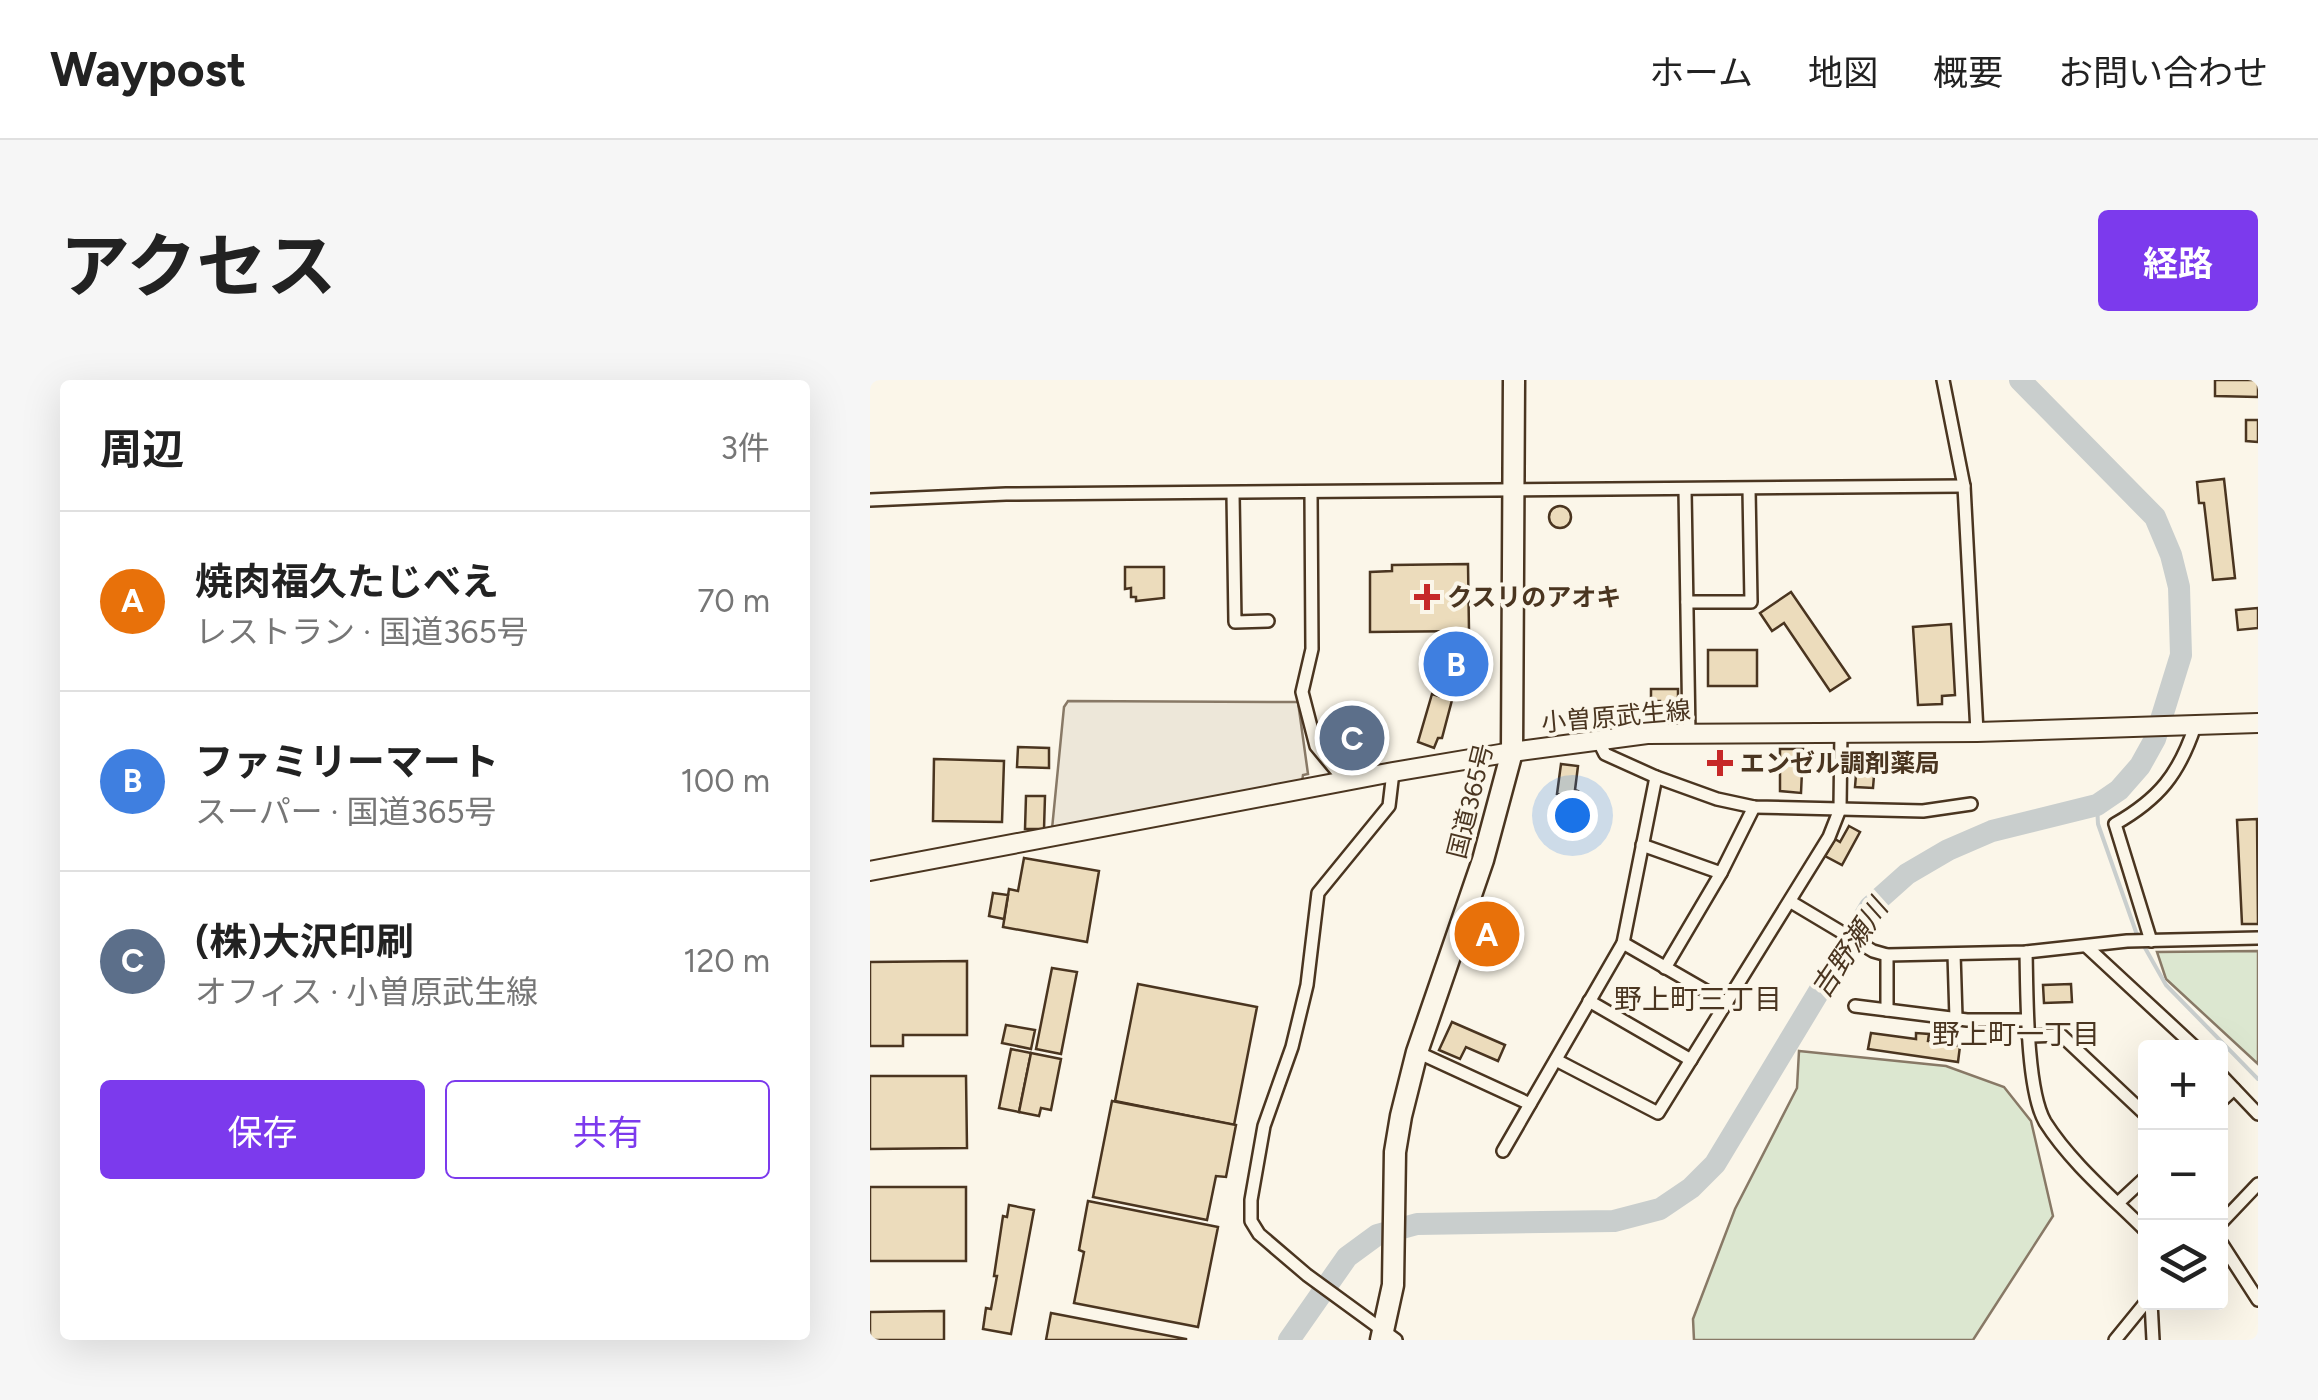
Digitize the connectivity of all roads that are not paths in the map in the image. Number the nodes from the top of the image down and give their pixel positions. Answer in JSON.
{"nodes":[{"id":1,"x":1514,"y":380,"type":"edge"},
{"id":2,"x":1943,"y":380,"type":"edge"},
{"id":3,"x":1964,"y":486,"type":"junction"},
{"id":4,"x":1685,"y":490,"type":"junction"},
{"id":5,"x":1749,"y":490,"type":"junction"},
{"id":6,"x":1311,"y":492,"type":"junction"},
{"id":7,"x":1515,"y":492,"type":"junction"},
{"id":8,"x":1233,"y":494,"type":"junction"},
{"id":9,"x":870,"y":500,"type":"edge"},
{"id":10,"x":1686,"y":602,"type":"junction"},
{"id":11,"x":1268,"y":621,"type":"dead end"},
{"id":12,"x":2258,"y":723,"type":"edge"},
{"id":13,"x":2191,"y":726,"type":"junction"},
{"id":14,"x":1841,"y":730,"type":"junction"},
{"id":15,"x":1976,"y":732,"type":"junction"},
{"id":16,"x":1689,"y":733,"type":"junction"},
{"id":17,"x":1598,"y":740,"type":"junction"},
{"id":18,"x":1512,"y":752,"type":"junction"},
{"id":19,"x":1393,"y":772,"type":"junction"},
{"id":20,"x":1656,"y":777,"type":"junction"},
{"id":21,"x":1344,"y":781,"type":"junction"},
{"id":22,"x":1970,"y":804,"type":"dead end"},
{"id":23,"x":1754,"y":808,"type":"junction"},
{"id":24,"x":1840,"y":809,"type":"junction"},
{"id":25,"x":1642,"y":845,"type":"junction"},
{"id":26,"x":870,"y":871,"type":"edge"},
{"id":27,"x":1722,"y":873,"type":"junction"},
{"id":28,"x":1792,"y":902,"type":"junction"},
{"id":29,"x":2258,"y":938,"type":"edge"},
{"id":30,"x":2151,"y":941,"type":"junction"},
{"id":31,"x":1623,"y":943,"type":"junction"},
{"id":32,"x":2086,"y":946,"type":"junction"},
{"id":33,"x":2026,"y":952,"type":"junction"},
{"id":34,"x":1954,"y":954,"type":"junction"},
{"id":35,"x":1887,"y":955,"type":"junction"},
{"id":36,"x":1665,"y":968,"type":"junction"},
{"id":37,"x":1590,"y":1001,"type":"junction"},
{"id":38,"x":1727,"y":1003,"type":"junction"},
{"id":39,"x":1855,"y":1006,"type":"dead end"},
{"id":40,"x":1887,"y":1010,"type":"junction"},
{"id":41,"x":1956,"y":1018,"type":"junction"},
{"id":42,"x":2027,"y":1020,"type":"junction"},
{"id":43,"x":2028,"y":1036,"type":"junction"},
{"id":44,"x":2187,"y":1040,"type":"edge"},
{"id":45,"x":1418,"y":1052,"type":"junction"},
{"id":46,"x":1556,"y":1060,"type":"junction"},
{"id":47,"x":1691,"y":1060,"type":"junction"},
{"id":48,"x":2228,"y":1082,"type":"edge"},
{"id":49,"x":2234,"y":1088,"type":"junction"},
{"id":50,"x":2228,"y":1094,"type":"edge"},
{"id":51,"x":1530,"y":1104,"type":"junction"},
{"id":52,"x":2138,"y":1107,"type":"edge"},
{"id":53,"x":2258,"y":1114,"type":"edge"},
{"id":54,"x":1503,"y":1151,"type":"dead end"},
{"id":55,"x":2138,"y":1184,"type":"edge"},
{"id":56,"x":2258,"y":1184,"type":"edge"},
{"id":57,"x":2118,"y":1203,"type":"junction"},
{"id":58,"x":2224,"y":1220,"type":"edge"},
{"id":59,"x":2138,"y":1223,"type":"edge"},
{"id":60,"x":2228,"y":1253,"type":"edge"},
{"id":61,"x":2258,"y":1300,"type":"edge"},
{"id":62,"x":2142,"y":1310,"type":"edge"},
{"id":63,"x":2150,"y":1310,"type":"edge"},
{"id":64,"x":1387,"y":1337,"type":"edge"},
{"id":65,"x":2115,"y":1340,"type":"edge"},
{"id":66,"x":2153,"y":1340,"type":"edge"}],
"edges":[{"from":1,"to":7,"type":"highway","name":"国道365号"},
{"from":2,"to":3,"type":"street"},
{"from":3,"to":5,"type":"street"},
{"from":3,"to":15,"type":"street"},
{"from":4,"to":5,"type":"street"},
{"from":4,"to":7,"type":"street"},
{"from":4,"to":10,"type":"street"},
{"from":5,"to":10,"type":"street"},
{"from":6,"to":7,"type":"street"},
{"from":6,"to":8,"type":"street"},
{"from":6,"to":21,"type":"street"},
{"from":7,"to":18,"type":"highway","name":"国道365号"},
{"from":8,"to":9,"type":"street"},
{"from":8,"to":11,"type":"street"},
{"from":10,"to":16,"type":"street"},
{"from":12,"to":13,"type":"main road","name":"小曽原武生線"},
{"from":13,"to":15,"type":"main road","name":"小曽原武生線"},
{"from":13,"to":30,"type":"street"},
{"from":14,"to":15,"type":"main road","name":"小曽原武生線"},
{"from":14,"to":16,"type":"main road","name":"小曽原武生線"},
{"from":14,"to":24,"type":"street"},
{"from":16,"to":17,"type":"main road","name":"小曽原武生線"},
{"from":17,"to":18,"type":"main road","name":"小曽原武生線"},
{"from":17,"to":20,"type":"street"},
{"from":18,"to":19,"type":"main road","name":"小曽原武生線"},
{"from":18,"to":45,"type":"highway","name":"国道365号"},
{"from":19,"to":21,"type":"main road","name":"小曽原武生線"},
{"from":19,"to":64,"type":"street"},
{"from":20,"to":23,"type":"street"},
{"from":20,"to":25,"type":"street"},
{"from":21,"to":26,"type":"main road","name":"小曽原武生線"},
{"from":22,"to":24,"type":"street"},
{"from":23,"to":24,"type":"street"},
{"from":23,"to":27,"type":"street"},
{"from":24,"to":28,"type":"street"},
{"from":25,"to":27,"type":"street"},
{"from":25,"to":31,"type":"street"},
{"from":27,"to":36,"type":"street"},
{"from":28,"to":35,"type":"street"},
{"from":28,"to":38,"type":"street"},
{"from":29,"to":30,"type":"street"},
{"from":30,"to":32,"type":"street"},
{"from":31,"to":36,"type":"street"},
{"from":31,"to":37,"type":"street"},
{"from":32,"to":33,"type":"street"},
{"from":32,"to":44,"type":"street"},
{"from":33,"to":34,"type":"street"},
{"from":33,"to":42,"type":"street"},
{"from":34,"to":35,"type":"street"},
{"from":34,"to":41,"type":"street"},
{"from":35,"to":40,"type":"street"},
{"from":36,"to":38,"type":"street"},
{"from":37,"to":46,"type":"street"},
{"from":37,"to":47,"type":"street"},
{"from":38,"to":47,"type":"street"},
{"from":39,"to":40,"type":"street"},
{"from":40,"to":41,"type":"street"},
{"from":41,"to":42,"type":"street"},
{"from":42,"to":43,"type":"street"},
{"from":43,"to":52,"type":"street"},
{"from":43,"to":57,"type":"street"},
{"from":45,"to":51,"type":"street"},
{"from":45,"to":64,"type":"highway","name":"国道365号"},
{"from":46,"to":47,"type":"street"},
{"from":46,"to":51,"type":"street"},
{"from":48,"to":49,"type":"street"},
{"from":49,"to":50,"type":"street"},
{"from":49,"to":53,"type":"street"},
{"from":51,"to":54,"type":"street"},
{"from":55,"to":57,"type":"street"},
{"from":56,"to":58,"type":"street"},
{"from":57,"to":59,"type":"street"},
{"from":60,"to":61,"type":"street"},
{"from":62,"to":65,"type":"street"},
{"from":63,"to":66,"type":"street"}]}
